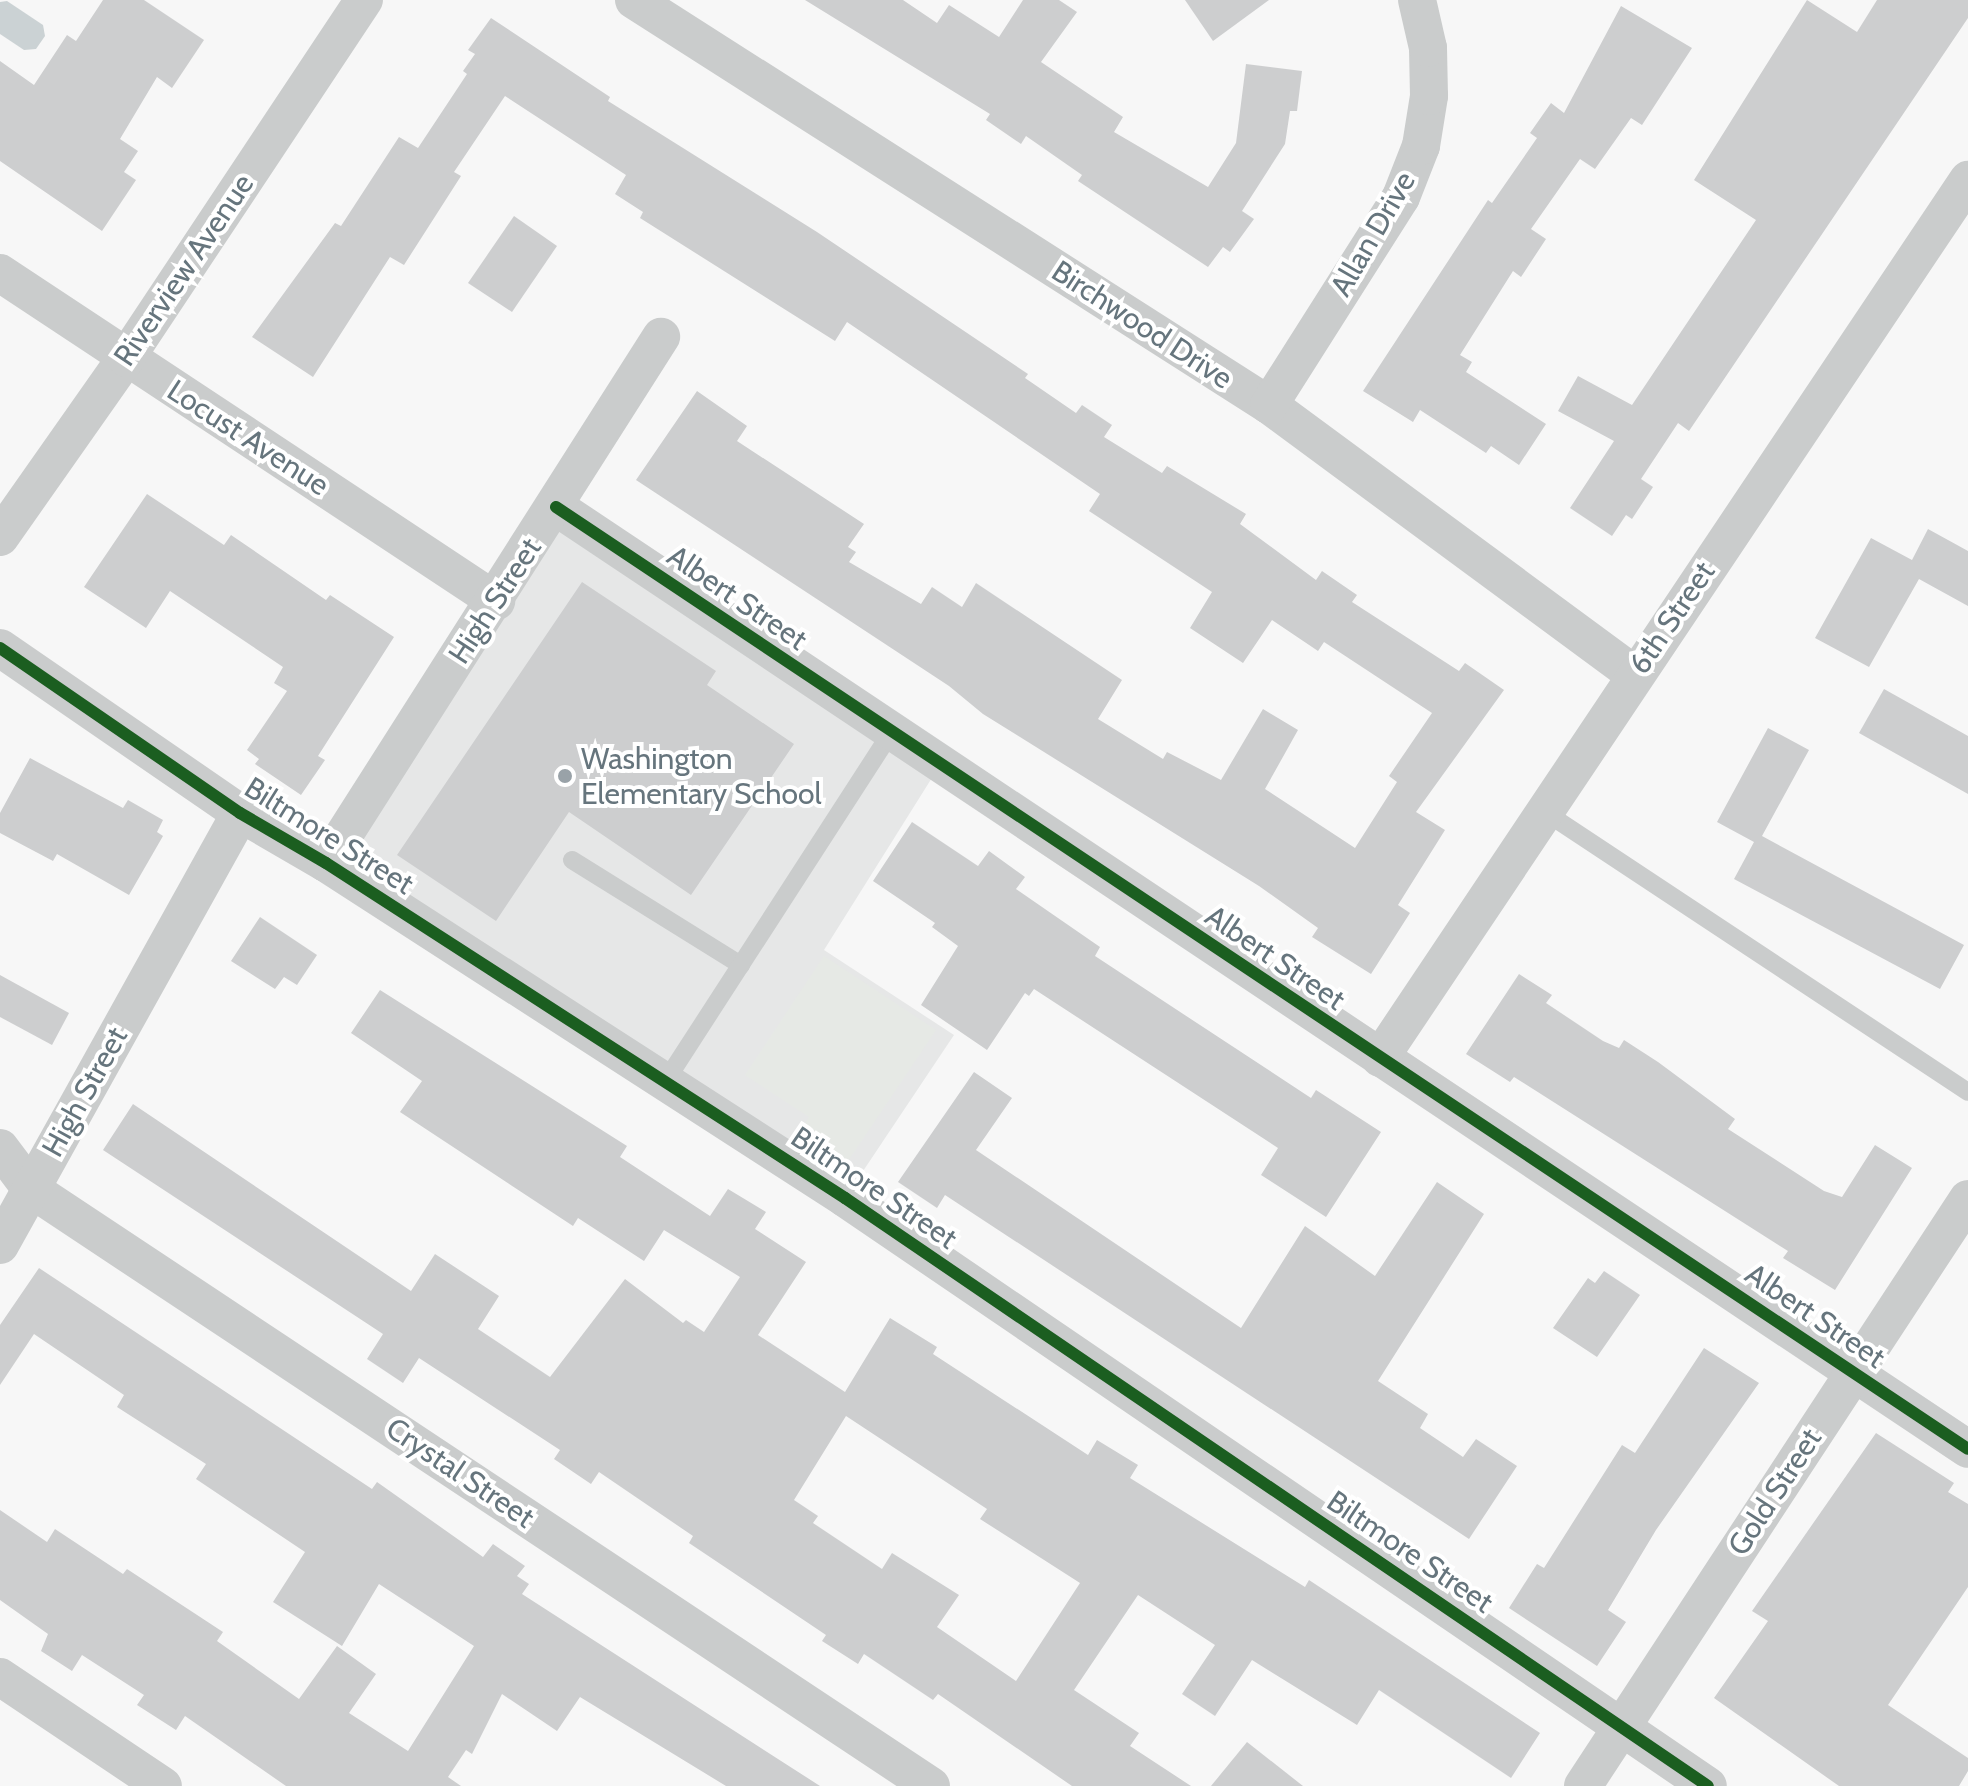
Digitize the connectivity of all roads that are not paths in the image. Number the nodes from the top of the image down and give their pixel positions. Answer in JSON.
{"nodes":[{"id":1,"x":364,"y":0,"type":"edge"},
{"id":2,"x":634,"y":0,"type":"edge"},
{"id":3,"x":1417,"y":0,"type":"edge"},
{"id":4,"x":1968,"y":180,"type":"edge"},
{"id":5,"x":0,"y":273,"type":"edge"},
{"id":6,"x":661,"y":337,"type":"dead end"},
{"id":7,"x":126,"y":358,"type":"junction"},
{"id":8,"x":1269,"y":405,"type":"junction"},
{"id":9,"x":556,"y":507,"type":"junction"},
{"id":10,"x":0,"y":537,"type":"edge"},
{"id":11,"x":496,"y":601,"type":"junction"},
{"id":12,"x":0,"y":648,"type":"edge"},
{"id":13,"x":1634,"y":674,"type":"junction"},
{"id":14,"x":891,"y":733,"type":"junction"},
{"id":15,"x":1545,"y":812,"type":"junction"},
{"id":16,"x":240,"y":813,"type":"junction"},
{"id":17,"x":572,"y":860,"type":"dead end"},
{"id":18,"x":326,"y":863,"type":"junction"},
{"id":19,"x":741,"y":965,"type":"junction"},
{"id":20,"x":1380,"y":1058,"type":"junction"},
{"id":21,"x":665,"y":1082,"type":"junction"},
{"id":22,"x":1968,"y":1092,"type":"edge"},
{"id":23,"x":0,"y":1148,"type":"edge"},
{"id":24,"x":31,"y":1189,"type":"junction"},
{"id":25,"x":1968,"y":1199,"type":"edge"},
{"id":26,"x":0,"y":1245,"type":"edge"},
{"id":27,"x":1855,"y":1373,"type":"junction"},
{"id":28,"x":1968,"y":1449,"type":"edge"},
{"id":29,"x":0,"y":1677,"type":"edge"},
{"id":30,"x":1622,"y":1729,"type":"junction"},
{"id":31,"x":163,"y":1786,"type":"edge"},
{"id":32,"x":931,"y":1786,"type":"edge"},
{"id":33,"x":1583,"y":1786,"type":"edge"},
{"id":34,"x":1708,"y":1786,"type":"edge"}],
"edges":[{"from":1,"to":7,"type":"street","name":"Riverview Avenue"},
{"from":2,"to":8,"type":"street","name":"Birchwood Drive"},
{"from":3,"to":8,"type":"street","name":"Allan Drive"},
{"from":4,"to":13,"type":"street","name":"6th Street"},
{"from":5,"to":7,"type":"street","name":"Locust Avenue"},
{"from":6,"to":9,"type":"street","name":"High Street"},
{"from":7,"to":10,"type":"street","name":"Riverview Avenue"},
{"from":7,"to":11,"type":"street","name":"Locust Avenue"},
{"from":8,"to":13,"type":"street","name":"Birchwood Drive"},
{"from":9,"to":11,"type":"street","name":"High Street"},
{"from":9,"to":14,"type":"street","name":"Albert Street"},
{"from":11,"to":18,"type":"street","name":"High Street"},
{"from":12,"to":16,"type":"street","name":"Biltmore Street"},
{"from":13,"to":15,"type":"street","name":"6th Street"},
{"from":14,"to":19,"type":"lane"},
{"from":14,"to":20,"type":"street","name":"Albert Street"},
{"from":15,"to":20,"type":"street","name":"6th Street"},
{"from":15,"to":22,"type":"lane"},
{"from":16,"to":18,"type":"street","name":"Biltmore Street"},
{"from":16,"to":24,"type":"street","name":"High Street"},
{"from":17,"to":19,"type":"lane"},
{"from":18,"to":21,"type":"street","name":"Biltmore Street"},
{"from":19,"to":21,"type":"lane"},
{"from":20,"to":27,"type":"street","name":"Albert Street"},
{"from":21,"to":30,"type":"street","name":"Biltmore Street"},
{"from":23,"to":24,"type":"street","name":"Crystal Street"},
{"from":24,"to":26,"type":"street","name":"High Street"},
{"from":24,"to":32,"type":"street","name":"Crystal Street"},
{"from":25,"to":27,"type":"street","name":"Gold Street"},
{"from":27,"to":28,"type":"street","name":"Albert Street"},
{"from":27,"to":30,"type":"street","name":"Gold Street"},
{"from":29,"to":31,"type":"street"},
{"from":30,"to":33,"type":"street","name":"Gold Street"},
{"from":30,"to":34,"type":"street","name":"Biltmore Street"}]}
